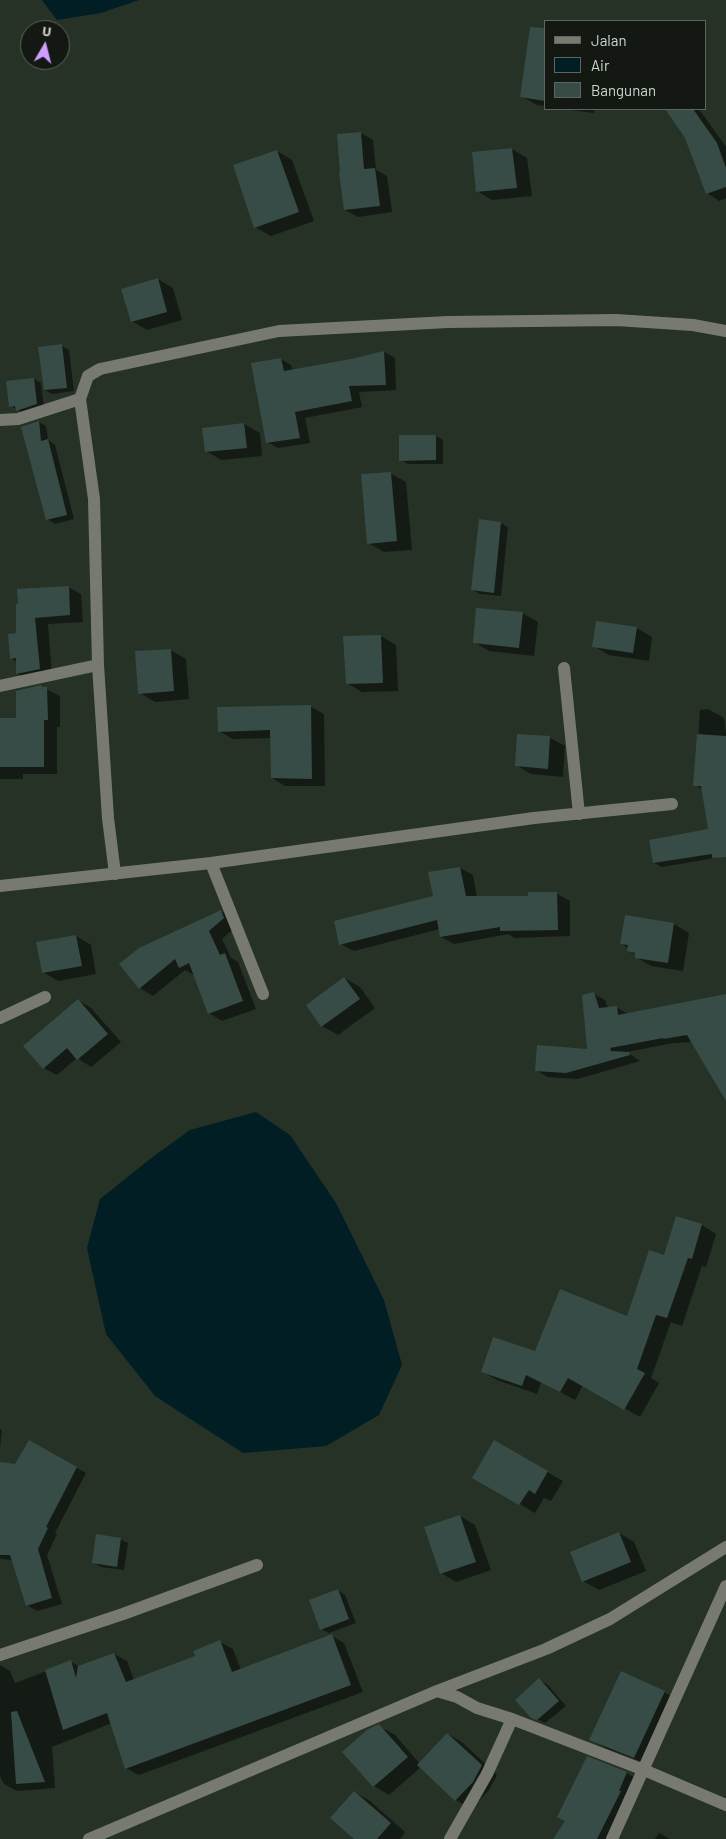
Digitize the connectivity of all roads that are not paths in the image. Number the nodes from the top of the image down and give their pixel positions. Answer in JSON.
{"nodes":[{"id":1,"x":726,"y":331,"type":"edge"},
{"id":2,"x":80,"y":399,"type":"junction"},
{"id":3,"x":0,"y":420,"type":"edge"},
{"id":4,"x":98,"y":665,"type":"junction"},
{"id":5,"x":564,"y":668,"type":"dead end"},
{"id":6,"x":0,"y":686,"type":"edge"},
{"id":7,"x":672,"y":804,"type":"dead end"},
{"id":8,"x":580,"y":814,"type":"junction"},
{"id":9,"x":211,"y":863,"type":"junction"},
{"id":10,"x":115,"y":874,"type":"junction"},
{"id":11,"x":0,"y":886,"type":"edge"},
{"id":12,"x":263,"y":994,"type":"dead end"},
{"id":13,"x":45,"y":996,"type":"dead end"},
{"id":14,"x":0,"y":1018,"type":"edge"},
{"id":15,"x":726,"y":1547,"type":"edge"},
{"id":16,"x":257,"y":1565,"type":"dead end"},
{"id":17,"x":726,"y":1586,"type":"edge"},
{"id":18,"x":0,"y":1655,"type":"edge"},
{"id":19,"x":437,"y":1691,"type":"junction"},
{"id":20,"x":512,"y":1719,"type":"junction"},
{"id":21,"x":644,"y":1770,"type":"junction"},
{"id":22,"x":726,"y":1805,"type":"edge"},
{"id":23,"x":89,"y":1839,"type":"edge"},
{"id":24,"x":450,"y":1839,"type":"edge"},
{"id":25,"x":612,"y":1839,"type":"edge"}],
"edges":[{"from":1,"to":2,"type":"street"},
{"from":2,"to":3,"type":"street"},
{"from":2,"to":4,"type":"street"},
{"from":4,"to":6,"type":"street"},
{"from":4,"to":10,"type":"street"},
{"from":5,"to":8,"type":"street"},
{"from":7,"to":8,"type":"street"},
{"from":8,"to":9,"type":"street"},
{"from":9,"to":10,"type":"street"},
{"from":9,"to":12,"type":"street"},
{"from":10,"to":11,"type":"street"},
{"from":13,"to":14,"type":"street"},
{"from":15,"to":19,"type":"street"},
{"from":16,"to":18,"type":"street"},
{"from":17,"to":21,"type":"street"},
{"from":19,"to":20,"type":"street"},
{"from":19,"to":23,"type":"street"},
{"from":20,"to":21,"type":"street"},
{"from":20,"to":24,"type":"street"},
{"from":21,"to":22,"type":"street"},
{"from":21,"to":25,"type":"street"}]}
